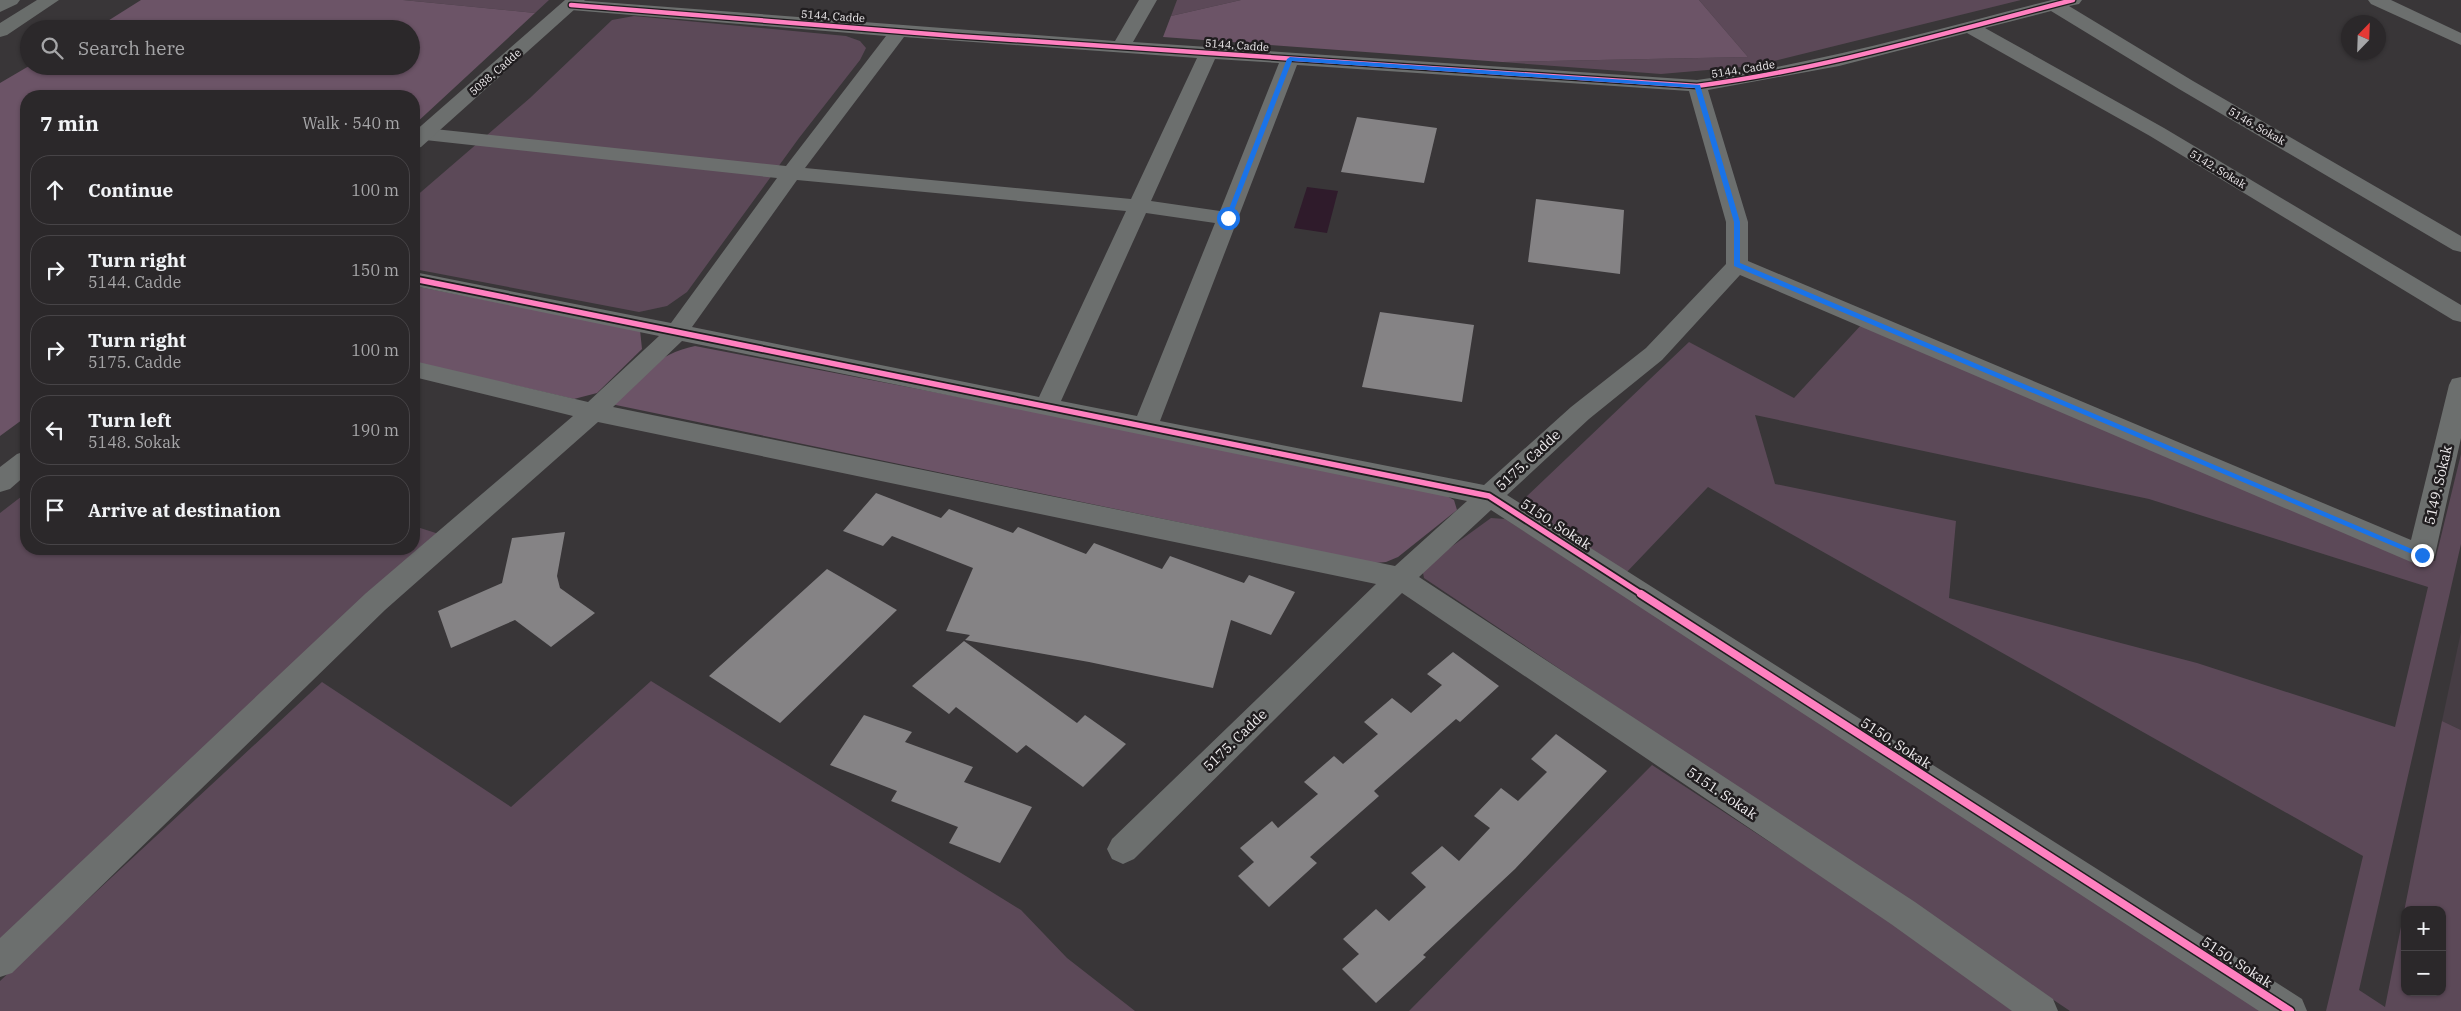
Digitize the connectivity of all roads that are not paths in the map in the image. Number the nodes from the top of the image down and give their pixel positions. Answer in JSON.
{"nodes":[{"id":1,"x":11,"y":0,"type":"edge"},
{"id":2,"x":50,"y":0,"type":"edge"},
{"id":3,"x":1148,"y":0,"type":"edge"},
{"id":4,"x":2378,"y":0,"type":"edge"},
{"id":5,"x":574,"y":2,"type":"edge"},
{"id":6,"x":2063,"y":2,"type":"edge"},
{"id":7,"x":0,"y":6,"type":"edge"},
{"id":8,"x":1971,"y":28,"type":"junction"},
{"id":9,"x":0,"y":31,"type":"edge"},
{"id":10,"x":899,"y":31,"type":"junction"},
{"id":11,"x":2461,"y":40,"type":"edge"},
{"id":12,"x":1122,"y":47,"type":"junction"},
{"id":13,"x":1208,"y":53,"type":"junction"},
{"id":14,"x":1290,"y":59,"type":"junction"},
{"id":15,"x":1698,"y":86,"type":"junction"},
{"id":16,"x":420,"y":138,"type":"edge"},
{"id":17,"x":420,"y":139,"type":"edge"},
{"id":18,"x":791,"y":173,"type":"junction"},
{"id":19,"x":1138,"y":206,"type":"junction"},
{"id":20,"x":1228,"y":218,"type":"junction"},
{"id":21,"x":2461,"y":245,"type":"edge"},
{"id":22,"x":1737,"y":264,"type":"junction"},
{"id":23,"x":420,"y":280,"type":"edge"},
{"id":24,"x":2461,"y":315,"type":"edge"},
{"id":25,"x":676,"y":333,"type":"junction"},
{"id":26,"x":420,"y":369,"type":"edge"},
{"id":27,"x":2461,"y":385,"type":"edge"},
{"id":28,"x":1047,"y":406,"type":"junction"},
{"id":29,"x":593,"y":412,"type":"junction"},
{"id":30,"x":1146,"y":426,"type":"junction"},
{"id":31,"x":20,"y":466,"type":"edge"},
{"id":32,"x":0,"y":482,"type":"edge"},
{"id":33,"x":1489,"y":496,"type":"junction"},
{"id":34,"x":1400,"y":578,"type":"junction"},
{"id":35,"x":1123,"y":849,"type":"dead end"},
{"id":36,"x":0,"y":961,"type":"edge"},
{"id":37,"x":2041,"y":1011,"type":"edge"},
{"id":38,"x":2290,"y":1011,"type":"edge"}],
"edges":[{"from":1,"to":7,"type":"highway"},
{"from":2,"to":9,"type":"highway"},
{"from":3,"to":12,"type":"street"},
{"from":4,"to":11,"type":"street"},
{"from":5,"to":10,"type":"street","name":"5144. Cadde"},
{"from":5,"to":16,"type":"street","name":"5088. Cadde"},
{"from":6,"to":8,"type":"street","name":"5144. Cadde"},
{"from":6,"to":21,"type":"street","name":"5146. Sokak"},
{"from":8,"to":15,"type":"street","name":"5144. Cadde"},
{"from":8,"to":24,"type":"street","name":"5142. Sokak"},
{"from":10,"to":12,"type":"street","name":"5144. Cadde"},
{"from":10,"to":18,"type":"street"},
{"from":12,"to":13,"type":"street","name":"5144. Cadde"},
{"from":13,"to":14,"type":"street","name":"5144. Cadde"},
{"from":13,"to":19,"type":"street"},
{"from":14,"to":15,"type":"street","name":"5144. Cadde"},
{"from":14,"to":20,"type":"street"},
{"from":15,"to":22,"type":"street"},
{"from":17,"to":18,"type":"street"},
{"from":18,"to":19,"type":"street"},
{"from":18,"to":25,"type":"street"},
{"from":19,"to":20,"type":"street"},
{"from":19,"to":28,"type":"street"},
{"from":20,"to":30,"type":"street"},
{"from":22,"to":27,"type":"street","name":"5149. Sokak"},
{"from":22,"to":33,"type":"street","name":"5175. Cadde"},
{"from":23,"to":25,"type":"street"},
{"from":25,"to":28,"type":"street"},
{"from":25,"to":29,"type":"street"},
{"from":26,"to":29,"type":"street"},
{"from":28,"to":30,"type":"street"},
{"from":29,"to":34,"type":"street"},
{"from":29,"to":36,"type":"street"},
{"from":30,"to":33,"type":"street"},
{"from":31,"to":32,"type":"street"},
{"from":33,"to":34,"type":"street","name":"5175. Cadde"},
{"from":33,"to":38,"type":"street","name":"5150. Sokak"},
{"from":34,"to":35,"type":"street","name":"5175. Cadde"},
{"from":34,"to":37,"type":"street","name":"5151. Sokak"}]}
